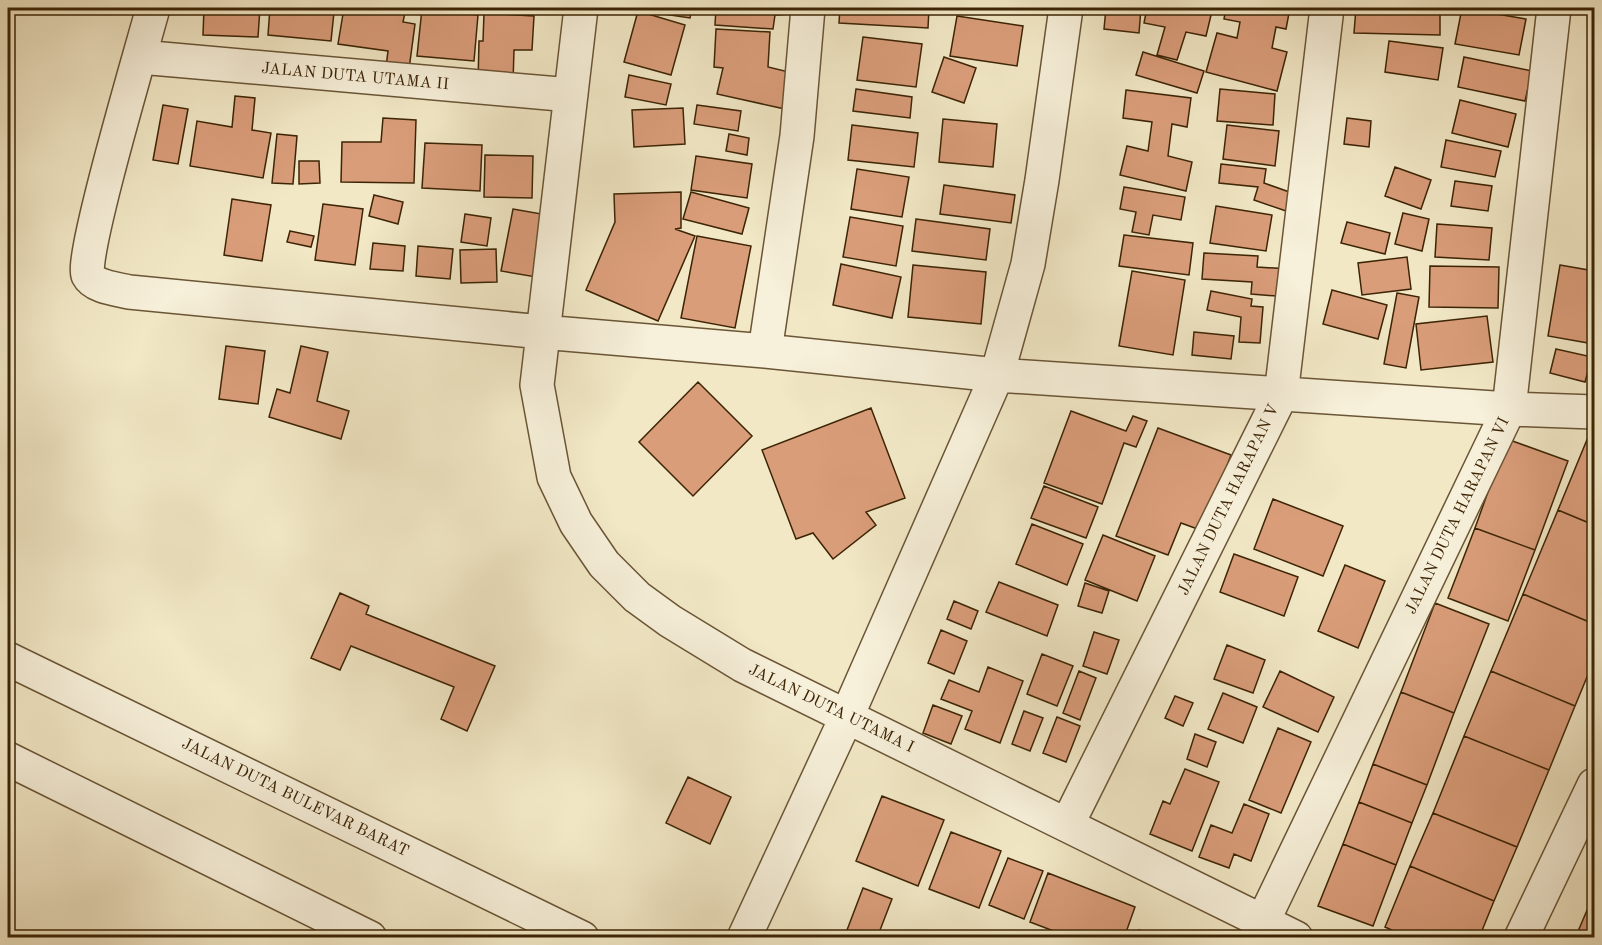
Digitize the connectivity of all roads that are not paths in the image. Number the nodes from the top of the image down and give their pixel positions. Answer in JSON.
{"nodes":[{"id":1,"x":153,"y":8,"type":"edge"},
{"id":2,"x":581,"y":8,"type":"edge"},
{"id":3,"x":808,"y":8,"type":"edge"},
{"id":4,"x":1066,"y":8,"type":"edge"},
{"id":5,"x":1327,"y":8,"type":"edge"},
{"id":6,"x":1554,"y":8,"type":"edge"},
{"id":7,"x":140,"y":57,"type":"junction"},
{"id":8,"x":571,"y":95,"type":"junction"},
{"id":9,"x":542,"y":332,"type":"junction"},
{"id":10,"x":765,"y":351,"type":"junction"},
{"id":11,"x":997,"y":375,"type":"junction"},
{"id":12,"x":1281,"y":395,"type":"junction"},
{"id":13,"x":1509,"y":409,"type":"junction"},
{"id":14,"x":1594,"y":411,"type":"edge"},
{"id":15,"x":8,"y":659,"type":"edge"},
{"id":16,"x":847,"y":716,"type":"junction"},
{"id":17,"x":8,"y":759,"type":"edge"},
{"id":18,"x":1594,"y":785,"type":"edge"},
{"id":19,"x":1067,"y":825,"type":"junction"},
{"id":20,"x":1263,"y":921,"type":"junction"},
{"id":21,"x":370,"y":938,"type":"edge"},
{"id":22,"x":582,"y":938,"type":"edge"},
{"id":23,"x":744,"y":938,"type":"edge"},
{"id":24,"x":1296,"y":938,"type":"edge"},
{"id":25,"x":1521,"y":938,"type":"edge"}],
"edges":[{"from":1,"to":7,"type":"street"},
{"from":2,"to":8,"type":"street","name":"JALAN DUTA UTAMA I"},
{"from":3,"to":10,"type":"street"},
{"from":4,"to":11,"type":"street"},
{"from":5,"to":12,"type":"street","name":"JALAN DUTA HARAPAN V"},
{"from":6,"to":13,"type":"street","name":"JALAN DUTA HARAPAN VI"},
{"from":7,"to":8,"type":"street","name":"JALAN DUTA UTAMA II"},
{"from":7,"to":9,"type":"street"},
{"from":8,"to":9,"type":"street","name":"JALAN DUTA UTAMA I"},
{"from":9,"to":10,"type":"street"},
{"from":9,"to":16,"type":"street","name":"JALAN DUTA UTAMA I"},
{"from":10,"to":11,"type":"street"},
{"from":11,"to":12,"type":"street"},
{"from":11,"to":16,"type":"street"},
{"from":12,"to":13,"type":"street"},
{"from":12,"to":19,"type":"street","name":"JALAN DUTA HARAPAN V"},
{"from":13,"to":14,"type":"street"},
{"from":13,"to":20,"type":"street","name":"JALAN DUTA HARAPAN VI"},
{"from":15,"to":22,"type":"street","name":"JALAN DUTA BULEVAR BARAT"},
{"from":16,"to":19,"type":"street","name":"JALAN DUTA UTAMA I"},
{"from":16,"to":23,"type":"street"},
{"from":17,"to":21,"type":"street"},
{"from":18,"to":25,"type":"street"},
{"from":19,"to":20,"type":"street","name":"JALAN DUTA UTAMA I"},
{"from":20,"to":24,"type":"street","name":"JALAN DUTA UTAMA I"}]}
